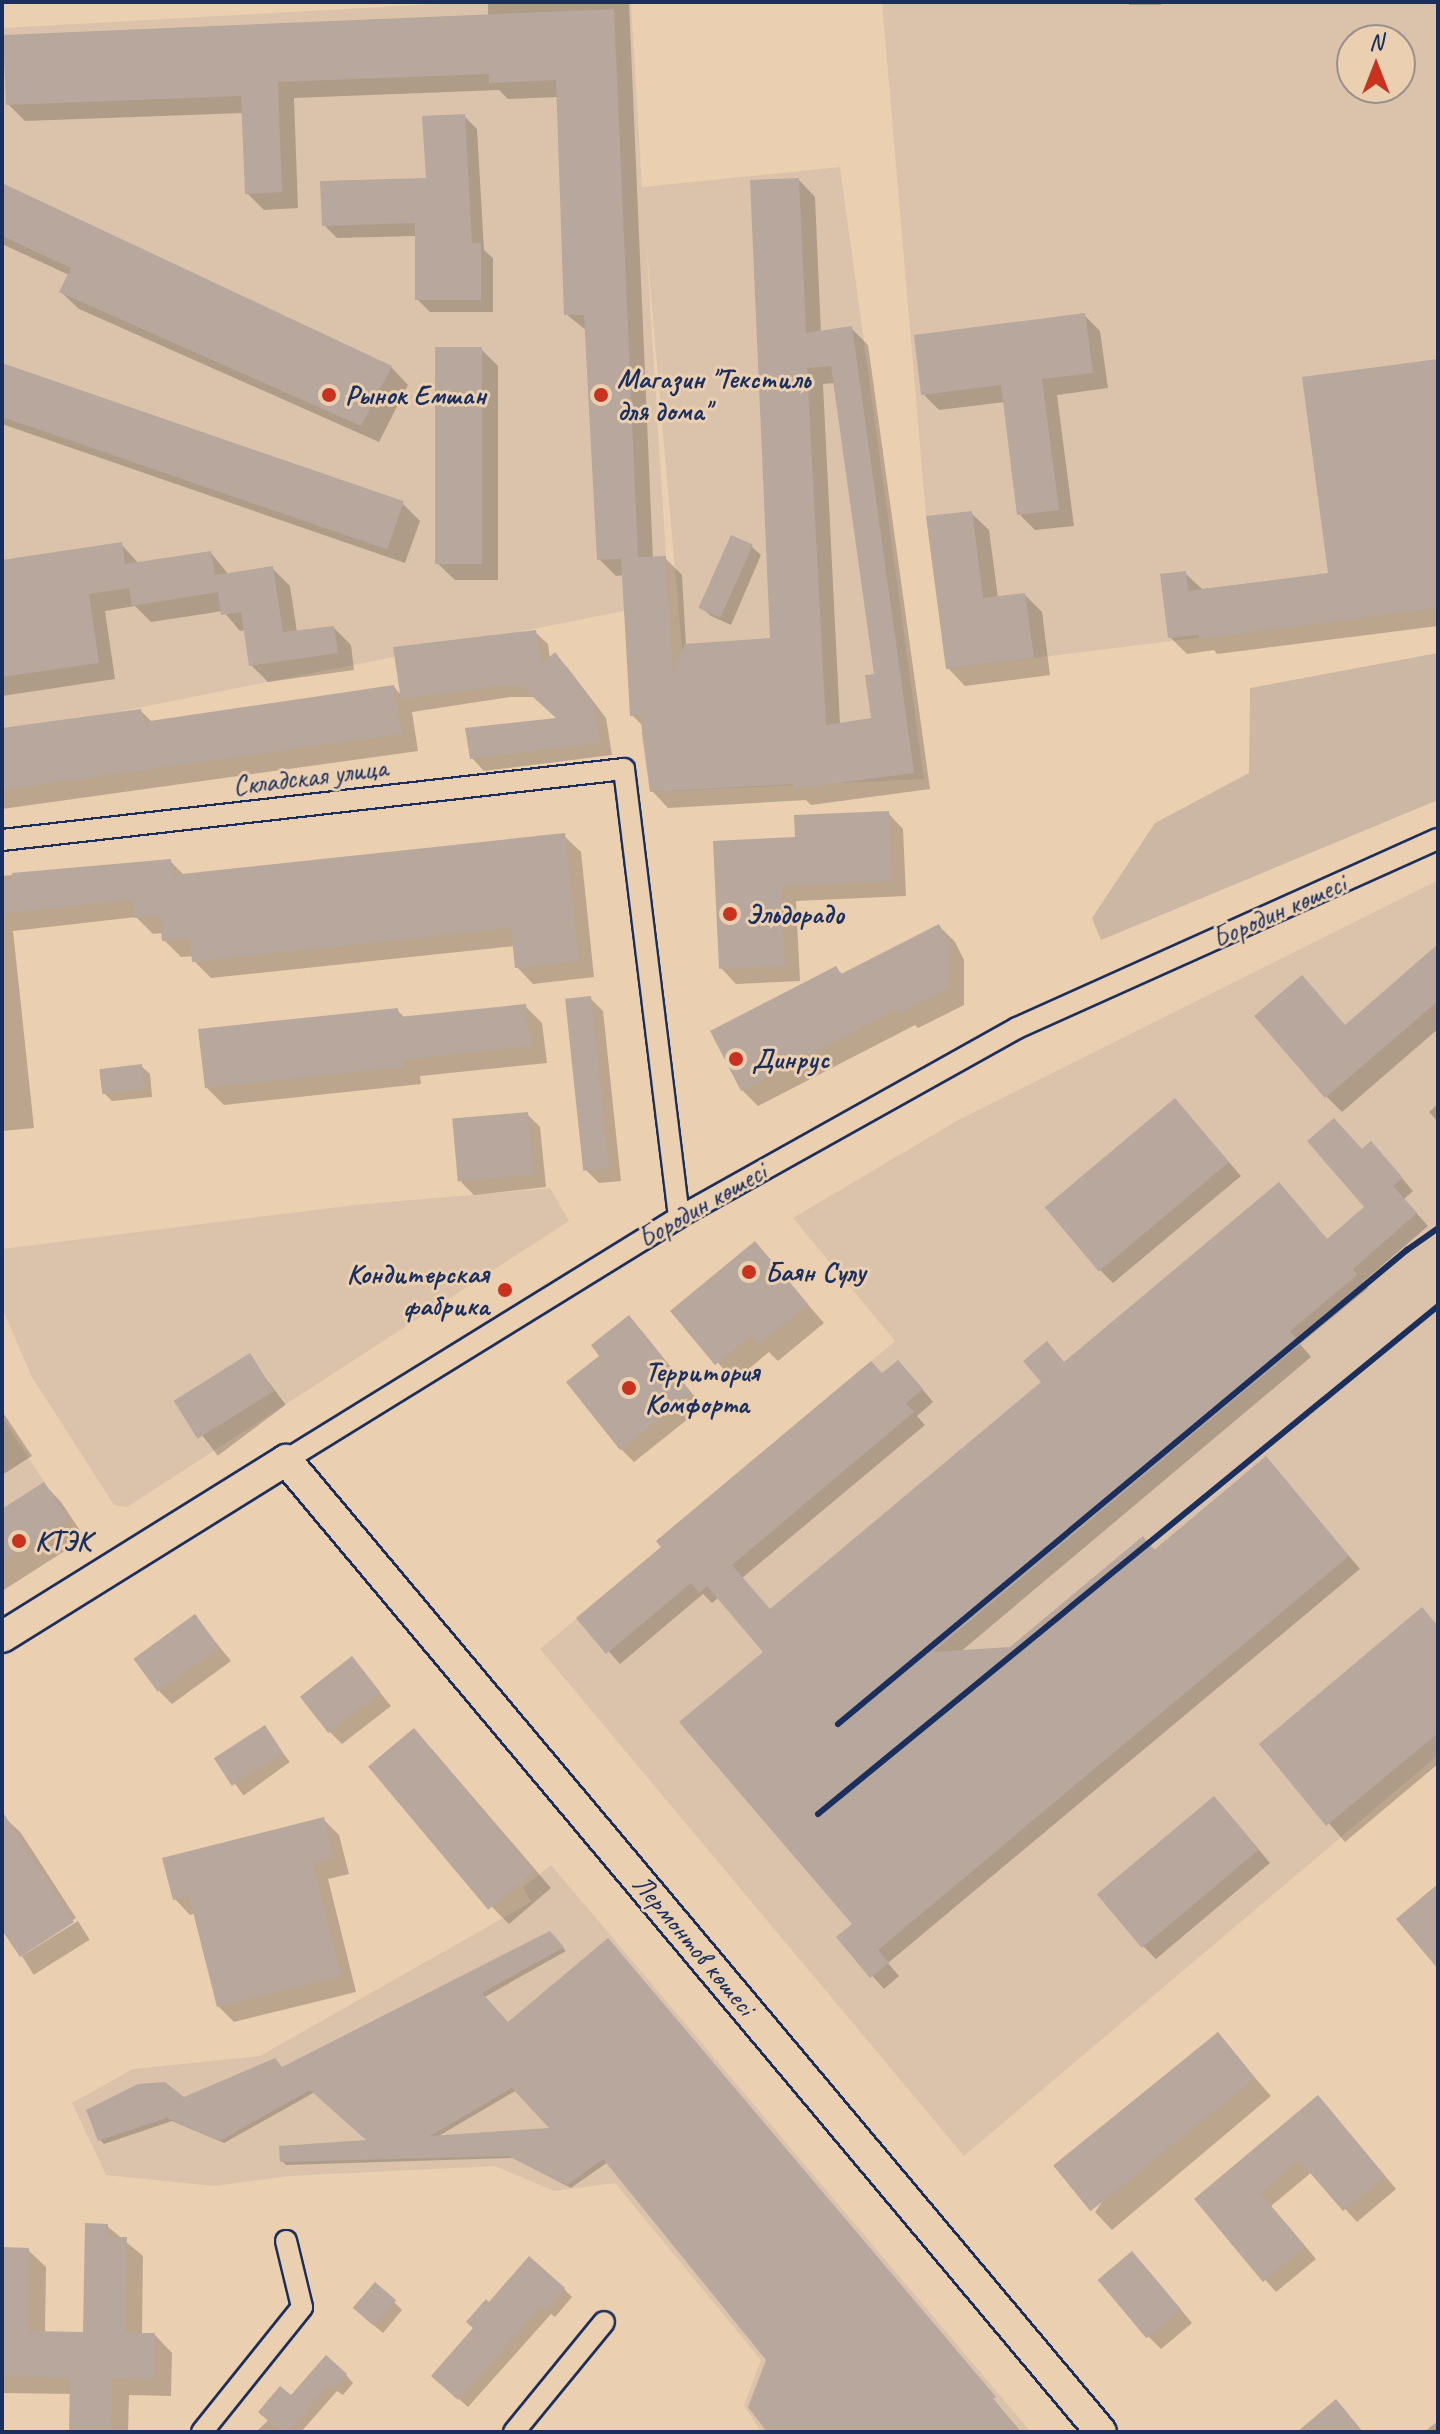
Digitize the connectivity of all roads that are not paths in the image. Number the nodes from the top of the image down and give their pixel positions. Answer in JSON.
{"nodes":[{"id":1,"x":1438,"y":839,"type":"edge"},
{"id":2,"x":2,"y":840,"type":"edge"},
{"id":3,"x":679,"y":1217,"type":"junction"},
{"id":4,"x":286,"y":1460,"type":"junction"},
{"id":5,"x":2,"y":1637,"type":"edge"},
{"id":6,"x":286,"y":2241,"type":"dead end"},
{"id":7,"x":604,"y":2322,"type":"dead end"},
{"id":8,"x":202,"y":2432,"type":"edge"},
{"id":9,"x":514,"y":2432,"type":"edge"},
{"id":10,"x":1101,"y":2432,"type":"edge"}],
"edges":[{"from":1,"to":3,"type":"street","name":"Бородин көшесі"},
{"from":2,"to":3,"type":"street","name":"Складская улица"},
{"from":3,"to":4,"type":"street","name":"Бородин көшесі"},
{"from":4,"to":5,"type":"street","name":"Бородин көшесі"},
{"from":4,"to":10,"type":"street","name":"Лермонтов көшесі"},
{"from":6,"to":8,"type":"street"},
{"from":7,"to":9,"type":"street"}]}
